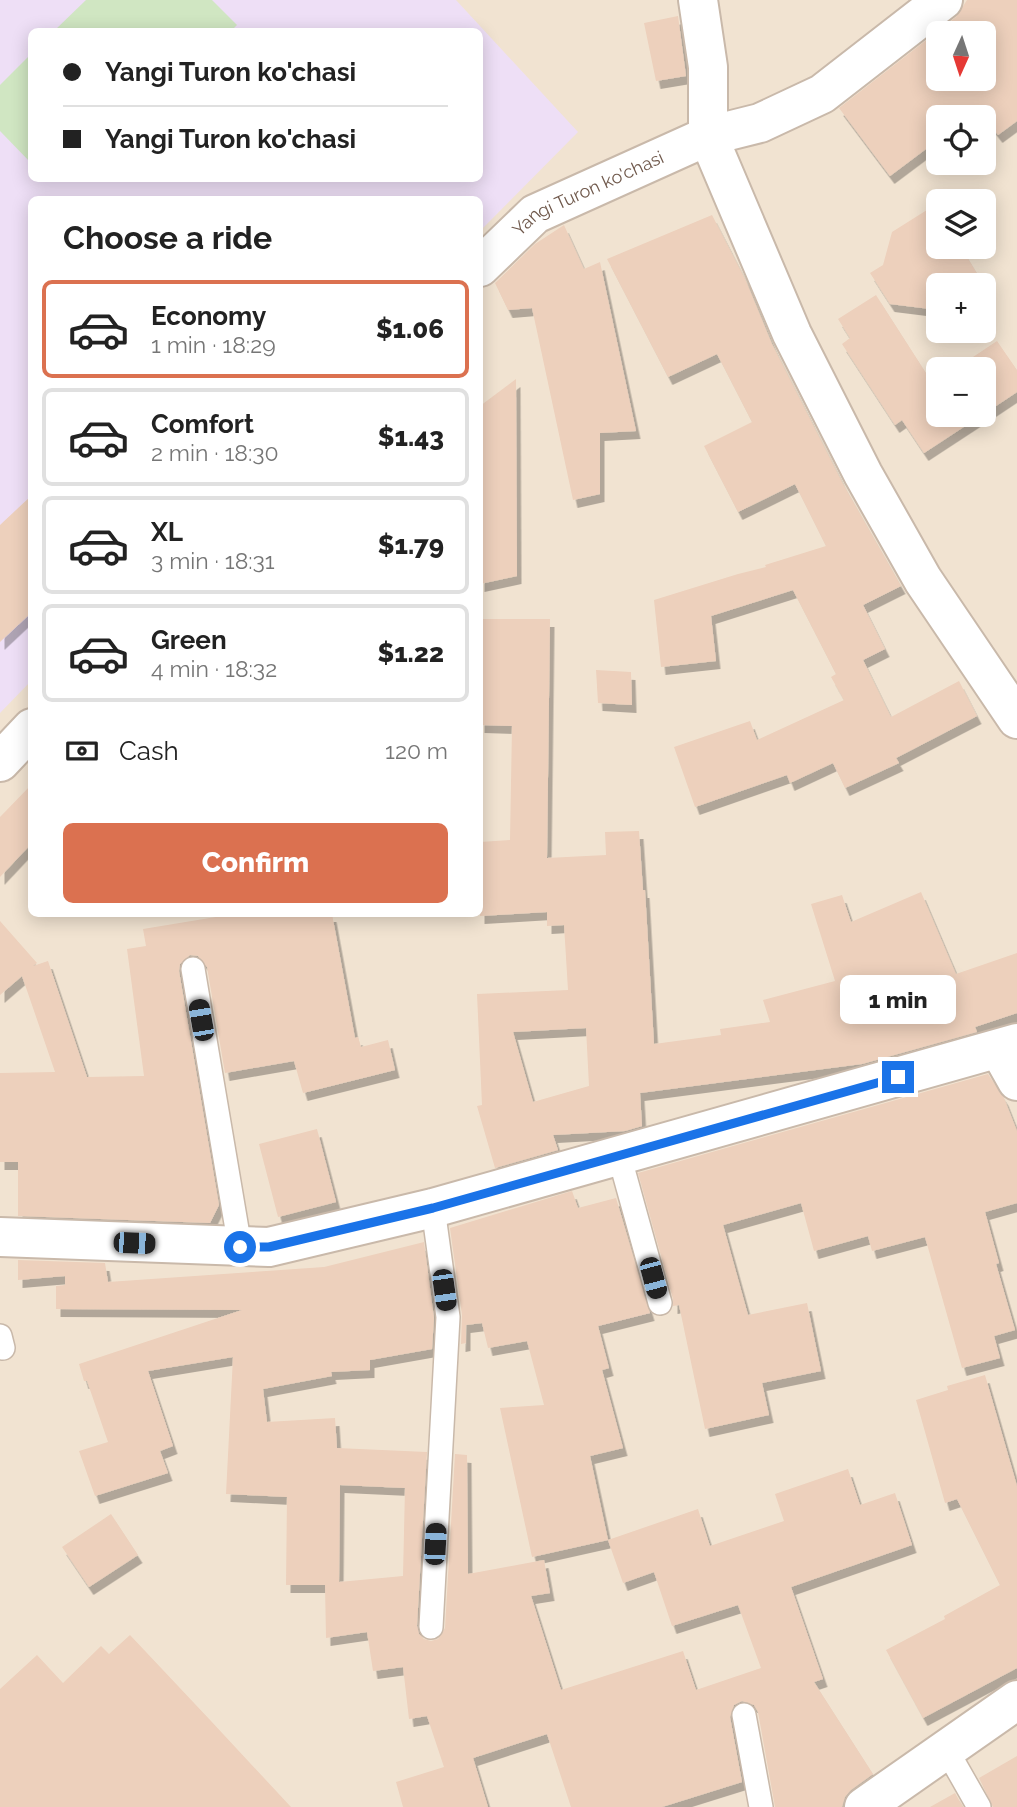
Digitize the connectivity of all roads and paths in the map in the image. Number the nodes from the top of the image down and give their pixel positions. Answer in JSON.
{"nodes":[{"id":1,"x":698,"y":0,"type":"edge"},
{"id":2,"x":943,"y":0,"type":"edge"},
{"id":3,"x":708,"y":136,"type":"junction"},
{"id":4,"x":483,"y":264,"type":"edge"},
{"id":5,"x":1017,"y":719,"type":"edge"},
{"id":6,"x":28,"y":733,"type":"edge"},
{"id":7,"x":0,"y":762,"type":"edge"},
{"id":8,"x":192,"y":969,"type":"dead end"},
{"id":9,"x":1011,"y":1058,"type":"edge"},
{"id":10,"x":619,"y":1155,"type":"junction"},
{"id":11,"x":433,"y":1208,"type":"junction"},
{"id":12,"x":0,"y":1237,"type":"edge"},
{"id":13,"x":240,"y":1247,"type":"junction"},
{"id":14,"x":660,"y":1303,"type":"dead end"},
{"id":15,"x":431,"y":1627,"type":"dead end"},
{"id":16,"x":1017,"y":1700,"type":"edge"},
{"id":17,"x":744,"y":1715,"type":"dead end"},
{"id":18,"x":946,"y":1749,"type":"junction"},
{"id":19,"x":761,"y":1807,"type":"edge"},
{"id":20,"x":864,"y":1807,"type":"edge"},
{"id":21,"x":979,"y":1807,"type":"edge"}],
"edges":[{"from":1,"to":3,"type":"street"},
{"from":2,"to":3,"type":"street","name":"Yangi Turon ko'chasi"},
{"from":3,"to":4,"type":"street","name":"Yangi Turon ko'chasi"},
{"from":3,"to":5,"type":"street"},
{"from":6,"to":7,"type":"street"},
{"from":8,"to":13,"type":"lane"},
{"from":9,"to":10,"type":"street"},
{"from":10,"to":11,"type":"street"},
{"from":10,"to":14,"type":"lane"},
{"from":11,"to":13,"type":"street"},
{"from":11,"to":15,"type":"lane"},
{"from":12,"to":13,"type":"street"},
{"from":16,"to":18,"type":"street"},
{"from":17,"to":19,"type":"lane"},
{"from":18,"to":20,"type":"street"},
{"from":18,"to":21,"type":"lane"}]}
